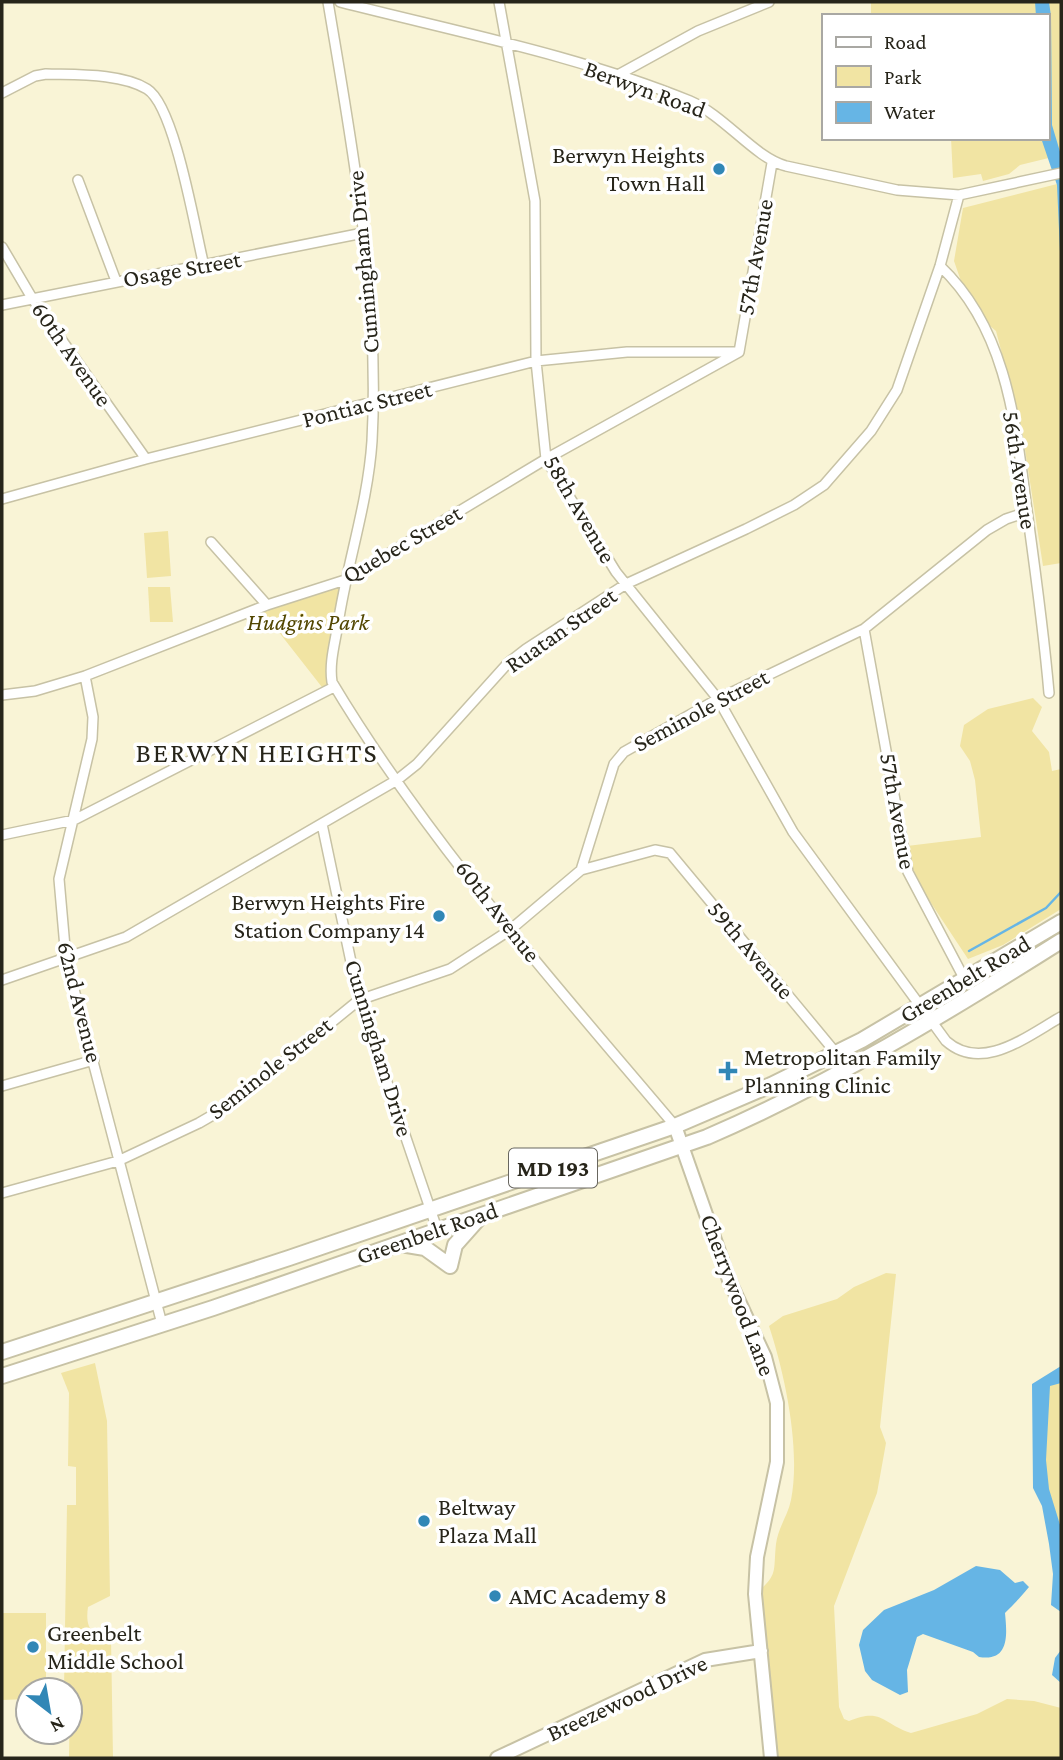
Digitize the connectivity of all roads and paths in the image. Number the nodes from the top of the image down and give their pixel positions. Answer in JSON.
{"nodes":[{"id":1,"x":328,"y":2,"type":"edge"},
{"id":2,"x":340,"y":2,"type":"edge"},
{"id":3,"x":499,"y":2,"type":"edge"},
{"id":4,"x":765,"y":2,"type":"edge"},
{"id":5,"x":508,"y":43,"type":"junction"},
{"id":6,"x":616,"y":76,"type":"junction"},
{"id":7,"x":2,"y":93,"type":"edge"},
{"id":8,"x":772,"y":163,"type":"junction"},
{"id":9,"x":1061,"y":173,"type":"edge"},
{"id":10,"x":78,"y":180,"type":"dead end"},
{"id":11,"x":959,"y":195,"type":"junction"},
{"id":12,"x":363,"y":233,"type":"junction"},
{"id":13,"x":2,"y":247,"type":"edge"},
{"id":14,"x":204,"y":266,"type":"junction"},
{"id":15,"x":940,"y":266,"type":"junction"},
{"id":16,"x":116,"y":281,"type":"junction"},
{"id":17,"x":32,"y":298,"type":"junction"},
{"id":18,"x":2,"y":305,"type":"edge"},
{"id":19,"x":739,"y":352,"type":"junction"},
{"id":20,"x":536,"y":361,"type":"junction"},
{"id":21,"x":373,"y":401,"type":"junction"},
{"id":22,"x":146,"y":459,"type":"junction"},
{"id":23,"x":546,"y":459,"type":"junction"},
{"id":24,"x":2,"y":499,"type":"edge"},
{"id":25,"x":1027,"y":512,"type":"junction"},
{"id":26,"x":211,"y":542,"type":"dead end"},
{"id":27,"x":345,"y":580,"type":"junction"},
{"id":28,"x":626,"y":584,"type":"junction"},
{"id":29,"x":267,"y":606,"type":"junction"},
{"id":30,"x":863,"y":629,"type":"junction"},
{"id":31,"x":85,"y":676,"type":"junction"},
{"id":32,"x":334,"y":687,"type":"junction"},
{"id":33,"x":1049,"y":693,"type":"dead end"},
{"id":34,"x":2,"y":695,"type":"edge"},
{"id":35,"x":718,"y":699,"type":"junction"},
{"id":36,"x":397,"y":780,"type":"junction"},
{"id":37,"x":74,"y":820,"type":"junction"},
{"id":38,"x":322,"y":824,"type":"junction"},
{"id":39,"x":2,"y":835,"type":"edge"},
{"id":40,"x":581,"y":870,"type":"junction"},
{"id":41,"x":1061,"y":922,"type":"edge"},
{"id":42,"x":510,"y":930,"type":"junction"},
{"id":43,"x":1061,"y":941,"type":"edge"},
{"id":44,"x":65,"y":959,"type":"junction"},
{"id":45,"x":2,"y":980,"type":"edge"},
{"id":46,"x":965,"y":980,"type":"junction"},
{"id":47,"x":359,"y":1000,"type":"junction"},
{"id":48,"x":920,"y":1007,"type":"junction"},
{"id":49,"x":1061,"y":1017,"type":"edge"},
{"id":50,"x":931,"y":1022,"type":"junction"},
{"id":51,"x":836,"y":1054,"type":"junction"},
{"id":52,"x":94,"y":1060,"type":"junction"},
{"id":53,"x":2,"y":1086,"type":"edge"},
{"id":54,"x":675,"y":1126,"type":"junction"},
{"id":55,"x":682,"y":1147,"type":"junction"},
{"id":56,"x":118,"y":1161,"type":"junction"},
{"id":57,"x":2,"y":1194,"type":"edge"},
{"id":58,"x":431,"y":1210,"type":"junction"},
{"id":59,"x":484,"y":1213,"type":"junction"},
{"id":60,"x":437,"y":1229,"type":"junction"},
{"id":61,"x":393,"y":1245,"type":"junction"},
{"id":62,"x":155,"y":1303,"type":"junction"},
{"id":63,"x":162,"y":1324,"type":"junction"},
{"id":64,"x":2,"y":1352,"type":"edge"},
{"id":65,"x":2,"y":1376,"type":"edge"},
{"id":66,"x":761,"y":1651,"type":"junction"},
{"id":67,"x":496,"y":1758,"type":"edge"},
{"id":68,"x":771,"y":1758,"type":"edge"}],
"edges":[{"from":1,"to":12,"type":"street","name":"Cunningham Drive"},
{"from":2,"to":5,"type":"street","name":"Berwyn Road"},
{"from":3,"to":5,"type":"street","name":"58th Avenue"},
{"from":4,"to":6,"type":"street"},
{"from":5,"to":6,"type":"street","name":"Berwyn Road"},
{"from":5,"to":20,"type":"street","name":"58th Avenue"},
{"from":6,"to":8,"type":"street","name":"Berwyn Road"},
{"from":7,"to":14,"type":"street"},
{"from":8,"to":11,"type":"street"},
{"from":8,"to":19,"type":"street","name":"57th Avenue"},
{"from":9,"to":11,"type":"street"},
{"from":10,"to":16,"type":"street"},
{"from":11,"to":15,"type":"street","name":"Ruatan Street"},
{"from":12,"to":14,"type":"street","name":"Osage Street"},
{"from":12,"to":21,"type":"street","name":"Cunningham Drive"},
{"from":13,"to":17,"type":"street","name":"60th Avenue"},
{"from":14,"to":16,"type":"street","name":"Osage Street"},
{"from":15,"to":25,"type":"street","name":"56th Avenue"},
{"from":15,"to":28,"type":"street","name":"Ruatan Street"},
{"from":16,"to":17,"type":"street","name":"Osage Street"},
{"from":17,"to":18,"type":"street","name":"Osage Street"},
{"from":17,"to":22,"type":"street","name":"60th Avenue"},
{"from":19,"to":20,"type":"street","name":"Pontiac Street"},
{"from":19,"to":23,"type":"street","name":"Quebec Street"},
{"from":20,"to":21,"type":"street","name":"Pontiac Street"},
{"from":20,"to":23,"type":"street","name":"58th Avenue"},
{"from":21,"to":22,"type":"street","name":"Pontiac Street"},
{"from":21,"to":27,"type":"street","name":"Cunningham Drive"},
{"from":22,"to":24,"type":"street","name":"Pontiac Street"},
{"from":23,"to":27,"type":"street","name":"Quebec Street"},
{"from":23,"to":28,"type":"street","name":"58th Avenue"},
{"from":25,"to":30,"type":"street","name":"Seminole Street"},
{"from":25,"to":33,"type":"street","name":"56th Avenue"},
{"from":26,"to":29,"type":"street"},
{"from":27,"to":29,"type":"street","name":"Quebec Street"},
{"from":27,"to":32,"type":"street","name":"Cunningham Drive"},
{"from":28,"to":35,"type":"street","name":"58th Avenue"},
{"from":28,"to":36,"type":"street","name":"Ruatan Street"},
{"from":29,"to":31,"type":"street","name":"Quebec Street"},
{"from":30,"to":35,"type":"street","name":"Seminole Street"},
{"from":30,"to":46,"type":"street","name":"57th Avenue"},
{"from":31,"to":34,"type":"street","name":"Quebec Street"},
{"from":31,"to":37,"type":"street","name":"62nd Avenue"},
{"from":32,"to":36,"type":"street","name":"60th Avenue"},
{"from":32,"to":37,"type":"street"},
{"from":35,"to":40,"type":"street","name":"Seminole Street"},
{"from":35,"to":48,"type":"street","name":"58th Avenue"},
{"from":36,"to":38,"type":"street","name":"Ruatan Street"},
{"from":36,"to":42,"type":"street","name":"60th Avenue"},
{"from":37,"to":39,"type":"street"},
{"from":37,"to":44,"type":"street","name":"62nd Avenue"},
{"from":38,"to":44,"type":"street","name":"Ruatan Street"},
{"from":38,"to":47,"type":"street","name":"Cunningham Drive"},
{"from":40,"to":42,"type":"street","name":"Seminole Street"},
{"from":40,"to":51,"type":"street","name":"59th Avenue"},
{"from":41,"to":46,"type":"main road","name":"Greenbelt Road","number":"MD 193"},
{"from":42,"to":47,"type":"street","name":"Seminole Street"},
{"from":42,"to":54,"type":"street","name":"60th Avenue"},
{"from":43,"to":50,"type":"main road","name":"Greenbelt Road","number":"MD 193"},
{"from":44,"to":45,"type":"street","name":"Ruatan Street"},
{"from":44,"to":52,"type":"street","name":"62nd Avenue"},
{"from":46,"to":48,"type":"main road","name":"Greenbelt Road","number":"MD 193"},
{"from":47,"to":56,"type":"street","name":"Seminole Street"},
{"from":47,"to":58,"type":"street","name":"Cunningham Drive"},
{"from":48,"to":50,"type":"street","name":"58th Avenue"},
{"from":48,"to":51,"type":"main road","name":"Greenbelt Road","number":"MD 193"},
{"from":49,"to":50,"type":"street","name":"58th Avenue"},
{"from":50,"to":55,"type":"main road","name":"Greenbelt Road","number":"MD 193"},
{"from":51,"to":54,"type":"main road","name":"Greenbelt Road","number":"MD 193"},
{"from":52,"to":53,"type":"street"},
{"from":52,"to":56,"type":"street","name":"62nd Avenue"},
{"from":54,"to":55,"type":"street","name":"Cherrywood Lane"},
{"from":54,"to":58,"type":"main road","name":"Greenbelt Road","number":"MD 193"},
{"from":55,"to":59,"type":"main road","name":"Greenbelt Road","number":"MD 193"},
{"from":55,"to":66,"type":"street","name":"Cherrywood Lane"},
{"from":56,"to":57,"type":"street","name":"Seminole Street"},
{"from":56,"to":62,"type":"street","name":"62nd Avenue"},
{"from":58,"to":60,"type":"street","name":"Cunningham Drive"},
{"from":58,"to":62,"type":"main road","name":"Greenbelt Road","number":"MD 193"},
{"from":59,"to":60,"type":"main road","name":"Greenbelt Road","number":"MD 193"},
{"from":59,"to":61,"type":"main road"},
{"from":60,"to":61,"type":"main road","name":"Greenbelt Road","number":"MD 193"},
{"from":61,"to":63,"type":"main road","name":"Greenbelt Road","number":"MD 193"},
{"from":62,"to":63,"type":"street","name":"62nd Avenue"},
{"from":62,"to":64,"type":"main road","name":"Greenbelt Road","number":"MD 193"},
{"from":63,"to":65,"type":"main road","name":"Greenbelt Road","number":"MD 193"},
{"from":66,"to":67,"type":"street","name":"Breezewood Drive"},
{"from":66,"to":68,"type":"street","name":"Cherrywood Lane"}]}
